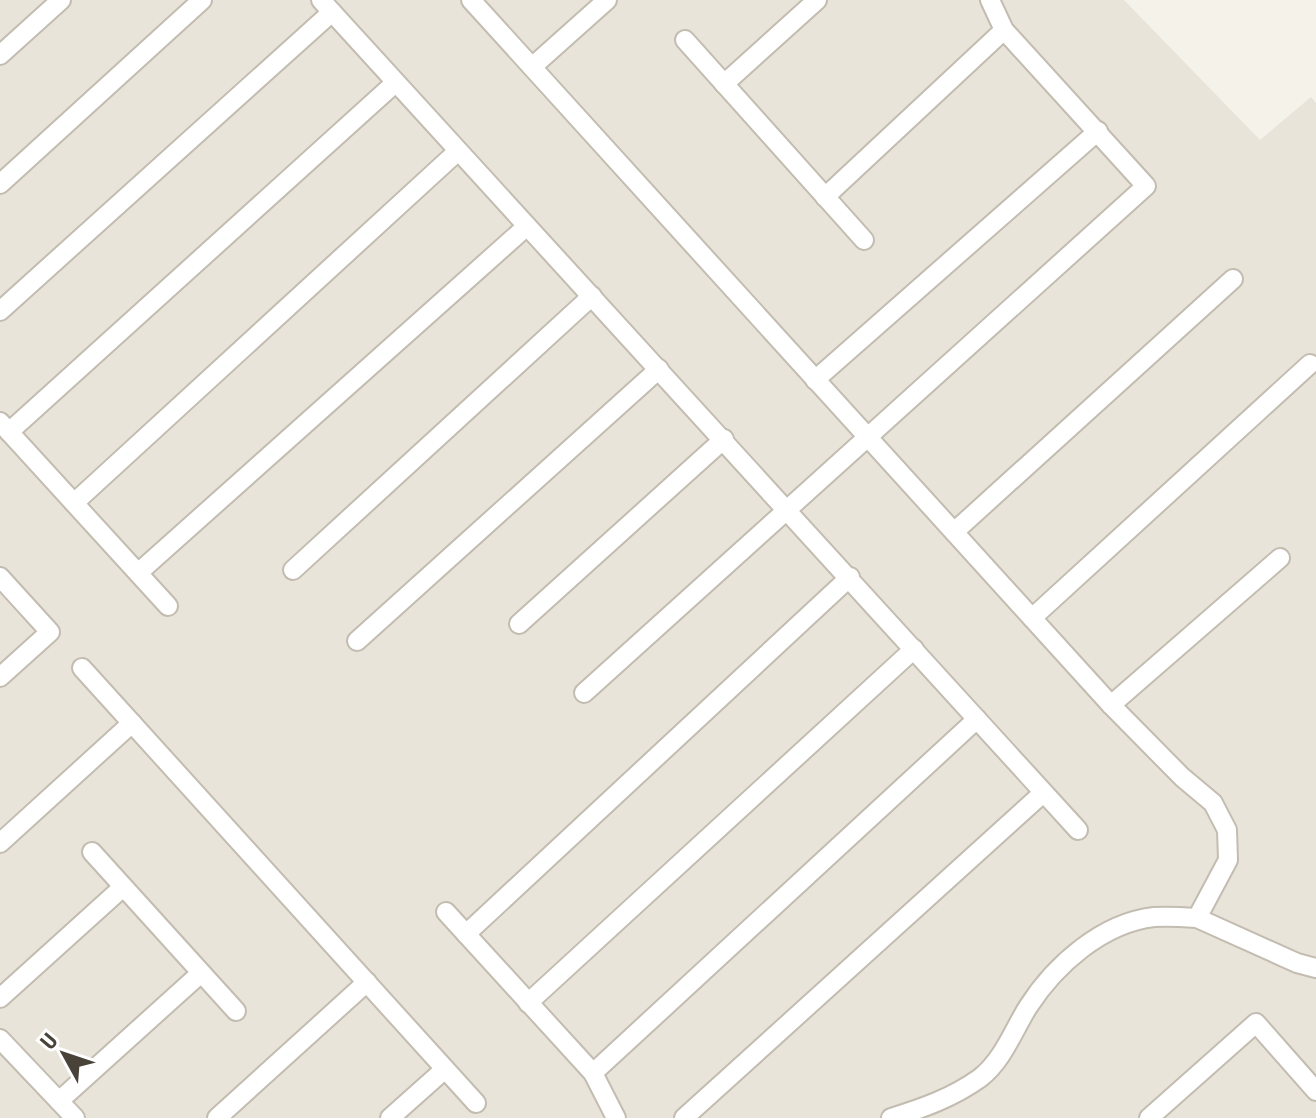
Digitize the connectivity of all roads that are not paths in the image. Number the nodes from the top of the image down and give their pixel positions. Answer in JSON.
{"nodes":[{"id":1,"x":61,"y":0,"type":"edge"},
{"id":2,"x":202,"y":0,"type":"edge"},
{"id":3,"x":607,"y":0,"type":"edge"},
{"id":4,"x":817,"y":0,"type":"edge"},
{"id":5,"x":990,"y":0,"type":"edge"},
{"id":6,"x":482,"y":4,"type":"edge"},
{"id":7,"x":326,"y":6,"type":"edge"},
{"id":8,"x":1004,"y":30,"type":"junction"},
{"id":9,"x":685,"y":40,"type":"dead end"},
{"id":10,"x":0,"y":55,"type":"edge"},
{"id":11,"x":532,"y":67,"type":"junction"},
{"id":12,"x":395,"y":83,"type":"junction"},
{"id":13,"x":724,"y":84,"type":"junction"},
{"id":14,"x":1098,"y":131,"type":"junction"},
{"id":15,"x":458,"y":151,"type":"junction"},
{"id":16,"x":0,"y":184,"type":"edge"},
{"id":17,"x":825,"y":197,"type":"junction"},
{"id":18,"x":527,"y":226,"type":"junction"},
{"id":19,"x":864,"y":240,"type":"dead end"},
{"id":20,"x":1233,"y":279,"type":"dead end"},
{"id":21,"x":592,"y":296,"type":"junction"},
{"id":22,"x":0,"y":311,"type":"edge"},
{"id":23,"x":1310,"y":364,"type":"dead end"},
{"id":24,"x":659,"y":369,"type":"junction"},
{"id":25,"x":815,"y":380,"type":"junction"},
{"id":26,"x":5,"y":427,"type":"edge"},
{"id":27,"x":867,"y":437,"type":"junction"},
{"id":28,"x":724,"y":439,"type":"junction"},
{"id":29,"x":74,"y":503,"type":"junction"},
{"id":30,"x":788,"y":509,"type":"junction"},
{"id":31,"x":954,"y":532,"type":"junction"},
{"id":32,"x":1280,"y":558,"type":"dead end"},
{"id":33,"x":293,"y":570,"type":"dead end"},
{"id":34,"x":138,"y":573,"type":"junction"},
{"id":35,"x":0,"y":577,"type":"edge"},
{"id":36,"x":850,"y":577,"type":"junction"},
{"id":37,"x":168,"y":606,"type":"dead end"},
{"id":38,"x":1032,"y":618,"type":"junction"},
{"id":39,"x":519,"y":624,"type":"dead end"},
{"id":40,"x":357,"y":641,"type":"dead end"},
{"id":41,"x":914,"y":649,"type":"junction"},
{"id":42,"x":82,"y":668,"type":"dead end"},
{"id":43,"x":0,"y":677,"type":"edge"},
{"id":44,"x":584,"y":693,"type":"dead end"},
{"id":45,"x":1111,"y":705,"type":"junction"},
{"id":46,"x":977,"y":719,"type":"junction"},
{"id":47,"x":132,"y":723,"type":"junction"},
{"id":48,"x":1043,"y":793,"type":"junction"},
{"id":49,"x":1078,"y":830,"type":"dead end"},
{"id":50,"x":0,"y":843,"type":"edge"},
{"id":51,"x":92,"y":852,"type":"dead end"},
{"id":52,"x":123,"y":887,"type":"junction"},
{"id":53,"x":446,"y":912,"type":"dead end"},
{"id":54,"x":1197,"y":918,"type":"junction"},
{"id":55,"x":466,"y":934,"type":"junction"},
{"id":56,"x":1316,"y":968,"type":"edge"},
{"id":57,"x":201,"y":973,"type":"junction"},
{"id":58,"x":367,"y":982,"type":"junction"},
{"id":59,"x":0,"y":998,"type":"edge"},
{"id":60,"x":528,"y":1003,"type":"junction"},
{"id":61,"x":236,"y":1011,"type":"dead end"},
{"id":62,"x":0,"y":1039,"type":"edge"},
{"id":63,"x":445,"y":1069,"type":"junction"},
{"id":64,"x":593,"y":1073,"type":"junction"},
{"id":65,"x":1315,"y":1089,"type":"edge"},
{"id":66,"x":59,"y":1101,"type":"junction"},
{"id":67,"x":476,"y":1103,"type":"dead end"},
{"id":68,"x":939,"y":1103,"type":"junction"},
{"id":69,"x":75,"y":1118,"type":"edge"},
{"id":70,"x":217,"y":1118,"type":"edge"},
{"id":71,"x":390,"y":1118,"type":"edge"},
{"id":72,"x":616,"y":1118,"type":"edge"},
{"id":73,"x":684,"y":1118,"type":"edge"},
{"id":74,"x":891,"y":1118,"type":"edge"},
{"id":75,"x":952,"y":1118,"type":"edge"},
{"id":76,"x":1149,"y":1118,"type":"edge"}],
"edges":[{"from":1,"to":10,"type":"street"},
{"from":2,"to":16,"type":"street"},
{"from":3,"to":11,"type":"street"},
{"from":4,"to":13,"type":"street"},
{"from":5,"to":8,"type":"street"},
{"from":6,"to":11,"type":"street"},
{"from":7,"to":12,"type":"street"},
{"from":7,"to":22,"type":"street"},
{"from":8,"to":14,"type":"street"},
{"from":8,"to":17,"type":"street"},
{"from":9,"to":13,"type":"street"},
{"from":11,"to":25,"type":"street"},
{"from":12,"to":15,"type":"street"},
{"from":12,"to":26,"type":"street"},
{"from":13,"to":17,"type":"street"},
{"from":14,"to":25,"type":"street"},
{"from":14,"to":27,"type":"street"},
{"from":15,"to":18,"type":"street"},
{"from":15,"to":29,"type":"street"},
{"from":17,"to":19,"type":"street"},
{"from":18,"to":21,"type":"street"},
{"from":18,"to":34,"type":"street"},
{"from":20,"to":31,"type":"street"},
{"from":21,"to":24,"type":"street"},
{"from":21,"to":33,"type":"street"},
{"from":23,"to":38,"type":"street"},
{"from":24,"to":28,"type":"street"},
{"from":24,"to":40,"type":"street"},
{"from":25,"to":27,"type":"street"},
{"from":26,"to":29,"type":"street"},
{"from":27,"to":30,"type":"street"},
{"from":27,"to":31,"type":"street"},
{"from":28,"to":30,"type":"street"},
{"from":28,"to":39,"type":"street"},
{"from":29,"to":34,"type":"street"},
{"from":30,"to":36,"type":"street"},
{"from":30,"to":44,"type":"street"},
{"from":31,"to":38,"type":"street"},
{"from":32,"to":45,"type":"street"},
{"from":34,"to":37,"type":"street"},
{"from":35,"to":43,"type":"street"},
{"from":36,"to":41,"type":"street"},
{"from":36,"to":55,"type":"street"},
{"from":38,"to":45,"type":"street"},
{"from":41,"to":46,"type":"street"},
{"from":41,"to":60,"type":"street"},
{"from":42,"to":47,"type":"street"},
{"from":45,"to":54,"type":"street"},
{"from":46,"to":48,"type":"street"},
{"from":46,"to":64,"type":"street"},
{"from":47,"to":50,"type":"street"},
{"from":47,"to":58,"type":"street"},
{"from":48,"to":49,"type":"street"},
{"from":48,"to":73,"type":"street"},
{"from":51,"to":52,"type":"street"},
{"from":52,"to":57,"type":"street"},
{"from":52,"to":59,"type":"street"},
{"from":53,"to":55,"type":"street"},
{"from":54,"to":56,"type":"street"},
{"from":54,"to":68,"type":"street"},
{"from":55,"to":60,"type":"street"},
{"from":57,"to":61,"type":"street"},
{"from":57,"to":66,"type":"street"},
{"from":58,"to":63,"type":"street"},
{"from":58,"to":70,"type":"street"},
{"from":60,"to":64,"type":"street"},
{"from":62,"to":66,"type":"street"},
{"from":63,"to":67,"type":"street"},
{"from":63,"to":71,"type":"street"},
{"from":64,"to":72,"type":"street"},
{"from":65,"to":76,"type":"street"},
{"from":66,"to":69,"type":"street"},
{"from":68,"to":74,"type":"street"},
{"from":68,"to":75,"type":"street"}]}
